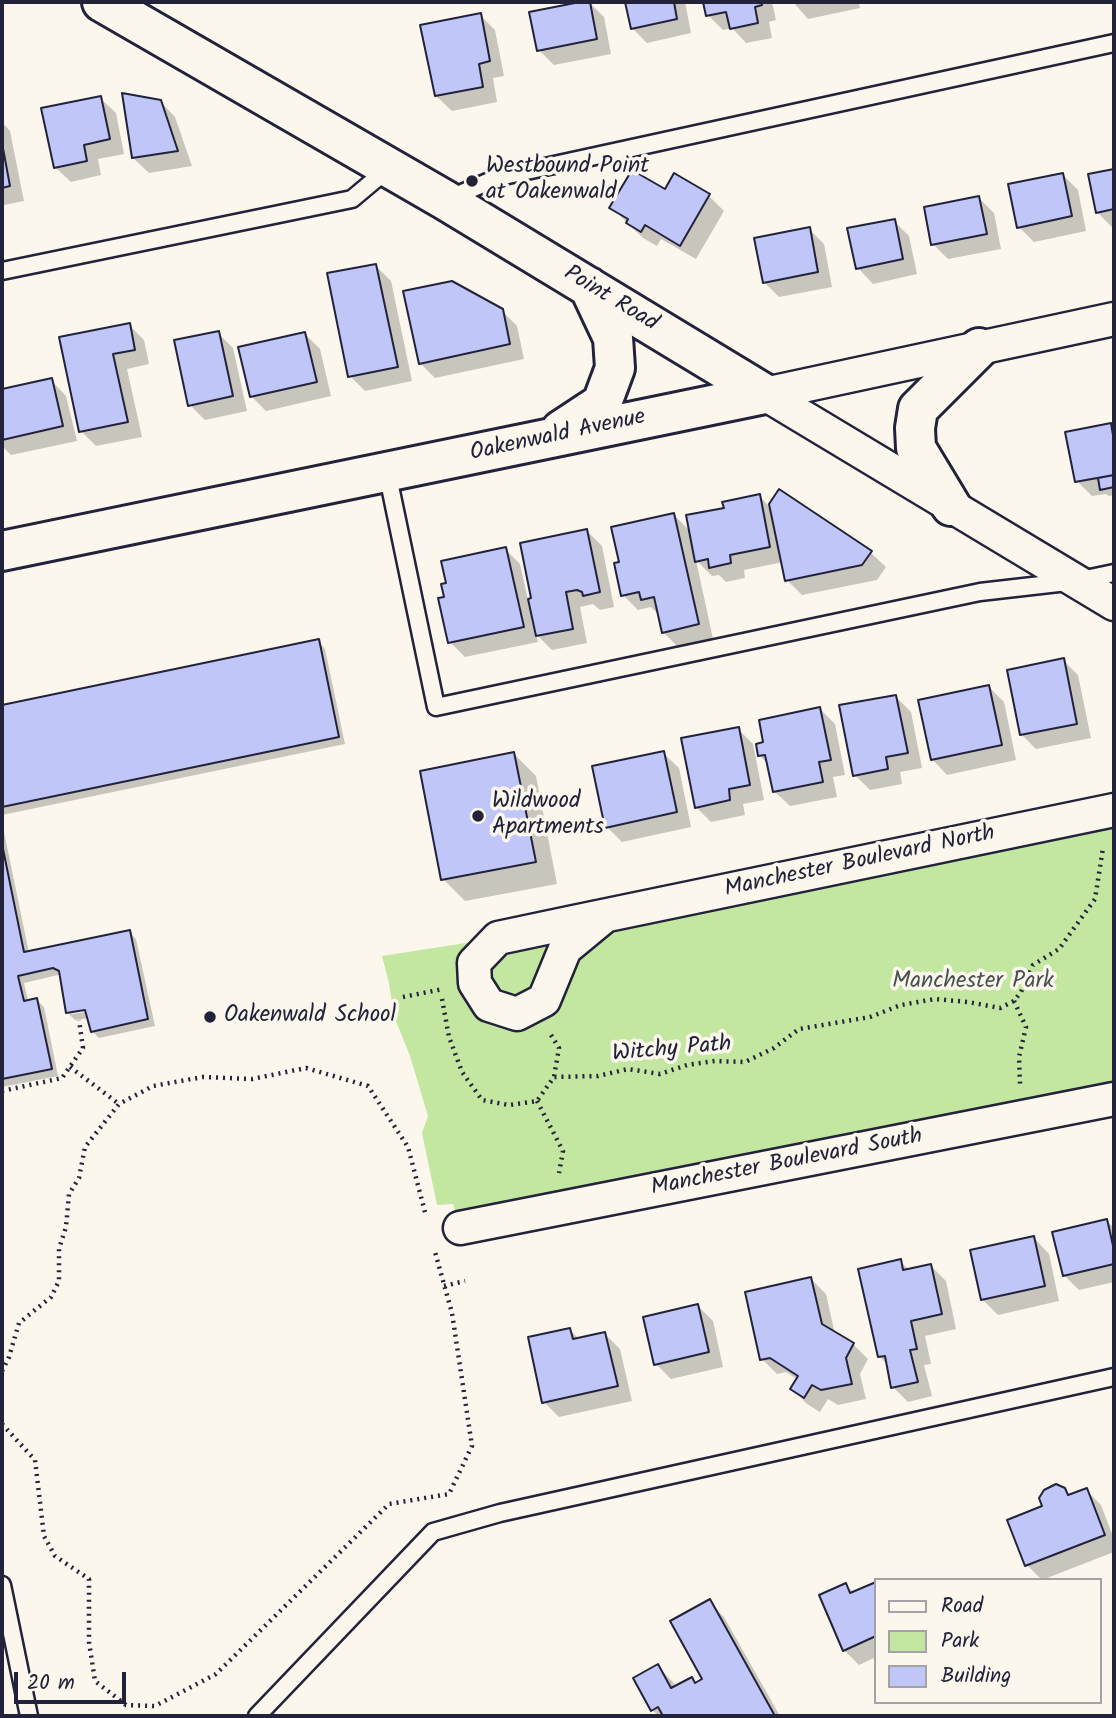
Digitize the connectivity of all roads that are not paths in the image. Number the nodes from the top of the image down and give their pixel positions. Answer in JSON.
{"nodes":[{"id":1,"x":102,"y":2,"type":"edge"},
{"id":2,"x":1114,"y":43,"type":"edge"},
{"id":3,"x":389,"y":168,"type":"junction"},
{"id":4,"x":445,"y":200,"type":"junction"},
{"id":5,"x":2,"y":271,"type":"edge"},
{"id":6,"x":589,"y":287,"type":"junction"},
{"id":7,"x":1114,"y":319,"type":"edge"},
{"id":8,"x":979,"y":348,"type":"junction"},
{"id":9,"x":765,"y":394,"type":"junction"},
{"id":10,"x":548,"y":439,"type":"junction"},
{"id":11,"x":387,"y":472,"type":"junction"},
{"id":12,"x":951,"y":506,"type":"junction"},
{"id":13,"x":2,"y":551,"type":"edge"},
{"id":14,"x":1114,"y":573,"type":"edge"},
{"id":15,"x":1076,"y":581,"type":"junction"},
{"id":16,"x":1114,"y":604,"type":"edge"},
{"id":17,"x":1107,"y":811,"type":"edge"},
{"id":18,"x":605,"y":916,"type":"dead end"},
{"id":19,"x":1114,"y":1099,"type":"edge"},
{"id":20,"x":460,"y":1228,"type":"dead end"},
{"id":21,"x":1114,"y":1377,"type":"edge"},
{"id":22,"x":2,"y":1585,"type":"edge"},
{"id":23,"x":29,"y":1716,"type":"edge"},
{"id":24,"x":257,"y":1716,"type":"edge"}],
"edges":[{"from":1,"to":3,"type":"street","name":"Point Road"},
{"from":2,"to":4,"type":"lane"},
{"from":3,"to":4,"type":"street","name":"Point Road"},
{"from":3,"to":5,"type":"lane"},
{"from":4,"to":6,"type":"street","name":"Point Road"},
{"from":6,"to":9,"type":"street","name":"Point Road"},
{"from":6,"to":10,"type":"street"},
{"from":7,"to":8,"type":"street","name":"Oakenwald Avenue"},
{"from":8,"to":9,"type":"street","name":"Oakenwald Avenue"},
{"from":8,"to":12,"type":"street"},
{"from":9,"to":10,"type":"street","name":"Oakenwald Avenue"},
{"from":9,"to":12,"type":"street","name":"Point Road"},
{"from":10,"to":11,"type":"street","name":"Oakenwald Avenue"},
{"from":11,"to":13,"type":"street","name":"Oakenwald Avenue"},
{"from":11,"to":15,"type":"lane"},
{"from":12,"to":15,"type":"street","name":"Point Road"},
{"from":14,"to":15,"type":"lane"},
{"from":15,"to":16,"type":"street","name":"Point Road"},
{"from":17,"to":18,"type":"street","name":"Manchester Boulevard North"},
{"from":19,"to":20,"type":"street","name":"Manchester Boulevard South"},
{"from":21,"to":24,"type":"lane"},
{"from":22,"to":23,"type":"lane"}]}
